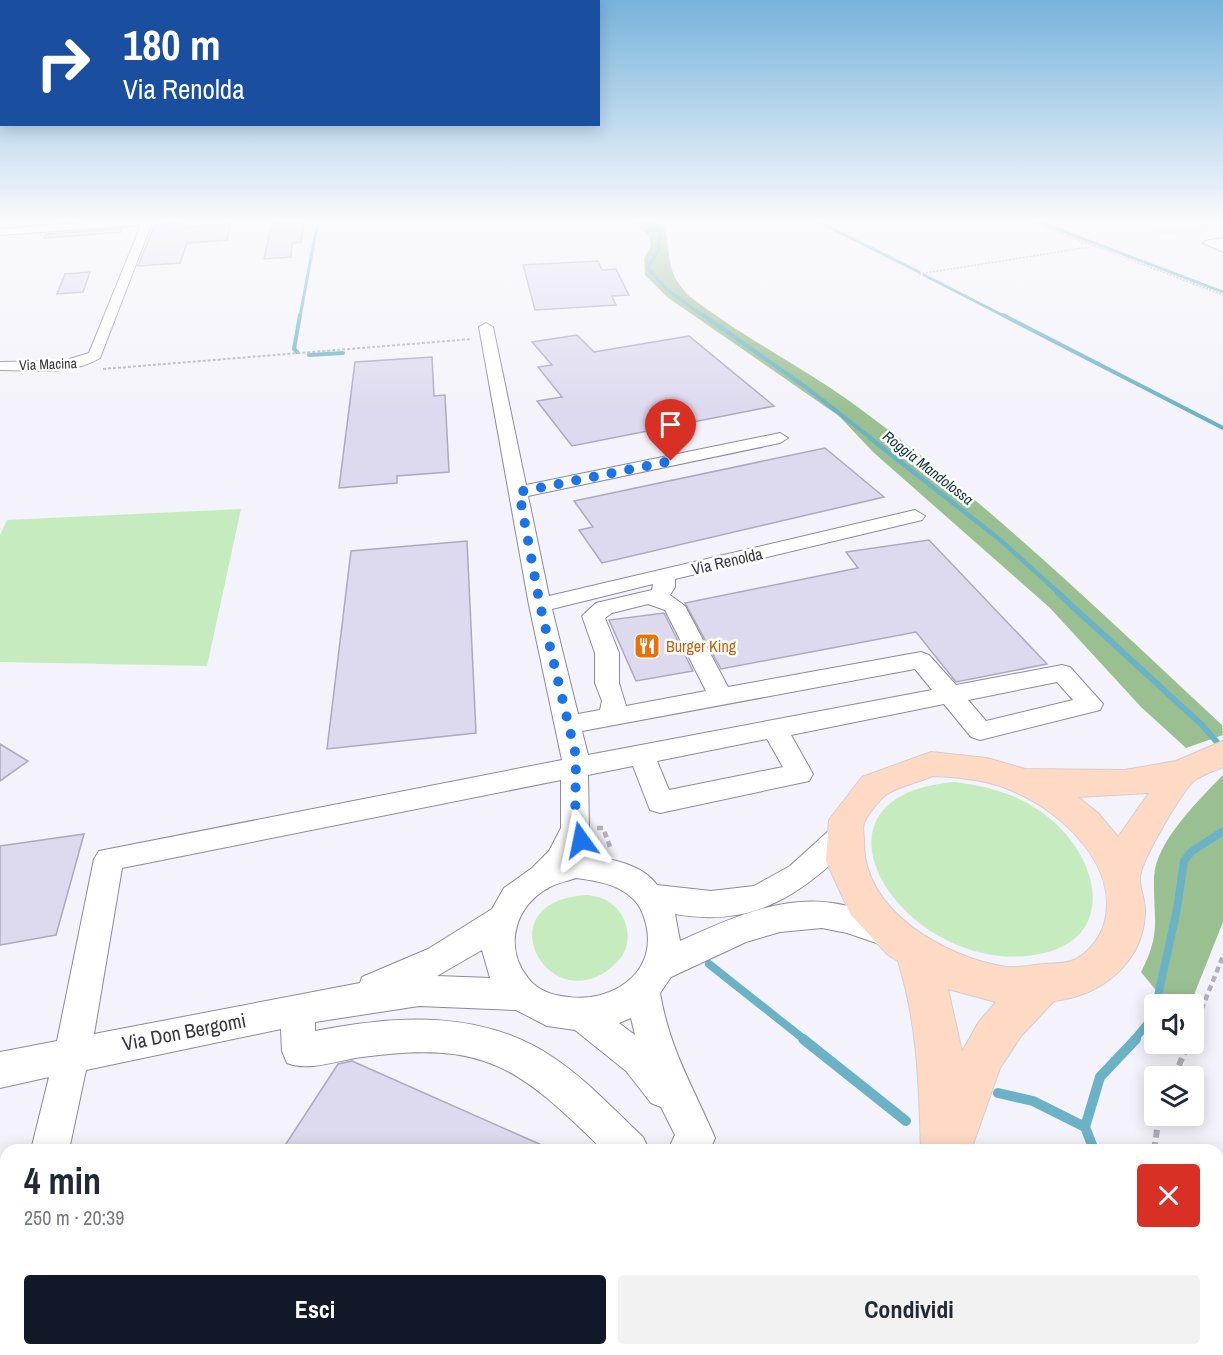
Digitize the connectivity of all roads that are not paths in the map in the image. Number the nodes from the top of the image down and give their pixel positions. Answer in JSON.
{"nodes":[{"id":1,"x":123,"y":283,"type":"edge"},
{"id":2,"x":487,"y":334,"type":"road end"},
{"id":3,"x":0,"y":366,"type":"edge"},
{"id":4,"x":780,"y":438,"type":"dead end"},
{"id":5,"x":519,"y":492,"type":"junction"},
{"id":6,"x":915,"y":516,"type":"dead end"},
{"id":7,"x":664,"y":576,"type":"junction"},
{"id":8,"x":651,"y":598,"type":"junction"},
{"id":9,"x":540,"y":605,"type":"junction"},
{"id":10,"x":950,"y":695,"type":"junction"},
{"id":11,"x":721,"y":697,"type":"junction"},
{"id":12,"x":611,"y":717,"type":"junction"},
{"id":13,"x":568,"y":725,"type":"junction"},
{"id":14,"x":775,"y":730,"type":"junction"},
{"id":15,"x":642,"y":756,"type":"junction"},
{"id":16,"x":1203,"y":762,"type":"edge"},
{"id":17,"x":575,"y":769,"type":"junction"},
{"id":18,"x":1019,"y":779,"type":"junction"},
{"id":19,"x":575,"y":828,"type":"junction"},
{"id":20,"x":844,"y":834,"type":"junction"},
{"id":21,"x":608,"y":868,"type":"junction"},
{"id":22,"x":544,"y":873,"type":"junction"},
{"id":23,"x":1121,"y":877,"type":"junction"},
{"id":24,"x":652,"y":897,"type":"junction"},
{"id":25,"x":499,"y":921,"type":"junction"},
{"id":26,"x":902,"y":944,"type":"junction"},
{"id":27,"x":651,"y":978,"type":"junction"},
{"id":28,"x":1039,"y":988,"type":"junction"},
{"id":29,"x":521,"y":995,"type":"junction"},
{"id":30,"x":335,"y":1002,"type":"junction"},
{"id":31,"x":297,"y":1009,"type":"junction"},
{"id":32,"x":582,"y":1015,"type":"junction"},
{"id":33,"x":70,"y":1054,"type":"junction"},
{"id":34,"x":0,"y":1070,"type":"edge"},
{"id":35,"x":682,"y":1112,"type":"junction"},
{"id":36,"x":51,"y":1144,"type":"edge"},
{"id":37,"x":623,"y":1144,"type":"edge"},
{"id":38,"x":692,"y":1144,"type":"edge"},
{"id":39,"x":946,"y":1144,"type":"edge"},
{"id":40,"x":948,"y":1144,"type":"edge"}],
"edges":[{"from":1,"to":3,"type":"street","name":"Via Macina"},
{"from":2,"to":5,"type":"street"},
{"from":4,"to":5,"type":"street"},
{"from":5,"to":9,"type":"street"},
{"from":6,"to":7,"type":"street","name":"Via Renolda"},
{"from":7,"to":8,"type":"street"},
{"from":7,"to":9,"type":"street","name":"Via Renolda"},
{"from":8,"to":11,"type":"street"},
{"from":8,"to":12,"type":"street"},
{"from":9,"to":13,"type":"street"},
{"from":10,"to":10,"type":"street"},
{"from":10,"to":11,"type":"street"},
{"from":10,"to":14,"type":"street"},
{"from":11,"to":12,"type":"street"},
{"from":12,"to":13,"type":"street"},
{"from":13,"to":17,"type":"street"},
{"from":14,"to":15,"type":"street"},
{"from":14,"to":15,"type":"street"},
{"from":15,"to":17,"type":"street"},
{"from":16,"to":18,"type":"main road"},
{"from":16,"to":23,"type":"main road"},
{"from":17,"to":19,"type":"street"},
{"from":17,"to":33,"type":"street"},
{"from":18,"to":20,"type":"main road"},
{"from":18,"to":23,"type":"main road"},
{"from":19,"to":21,"type":"street"},
{"from":19,"to":22,"type":"street"},
{"from":20,"to":24,"type":"street"},
{"from":20,"to":26,"type":"main road"},
{"from":21,"to":22,"type":"street","name":"Via Don Bergomi"},
{"from":21,"to":24,"type":"street","name":"Via Don Bergomi"},
{"from":22,"to":25,"type":"street","name":"Via Don Bergomi"},
{"from":23,"to":28,"type":"main road"},
{"from":24,"to":27,"type":"street","name":"Via Don Bergomi"},
{"from":25,"to":29,"type":"street","name":"Via Don Bergomi"},
{"from":25,"to":30,"type":"street","name":"Via Don Bergomi"},
{"from":26,"to":27,"type":"street"},
{"from":26,"to":28,"type":"main road"},
{"from":26,"to":39,"type":"main road"},
{"from":27,"to":32,"type":"street","name":"Via Don Bergomi"},
{"from":27,"to":35,"type":"street","name":"Via Don Bergomi"},
{"from":28,"to":40,"type":"main road"},
{"from":29,"to":30,"type":"street","name":"Via Don Bergomi"},
{"from":29,"to":32,"type":"street","name":"Via Don Bergomi"},
{"from":30,"to":31,"type":"street","name":"Via Don Bergomi"},
{"from":31,"to":33,"type":"street","name":"Via Don Bergomi"},
{"from":31,"to":37,"type":"street"},
{"from":32,"to":35,"type":"street","name":"Via Don Bergomi"},
{"from":33,"to":34,"type":"street","name":"Via Don Bergomi"},
{"from":33,"to":36,"type":"street"},
{"from":35,"to":38,"type":"street","name":"Via Don Bergomi"}]}
